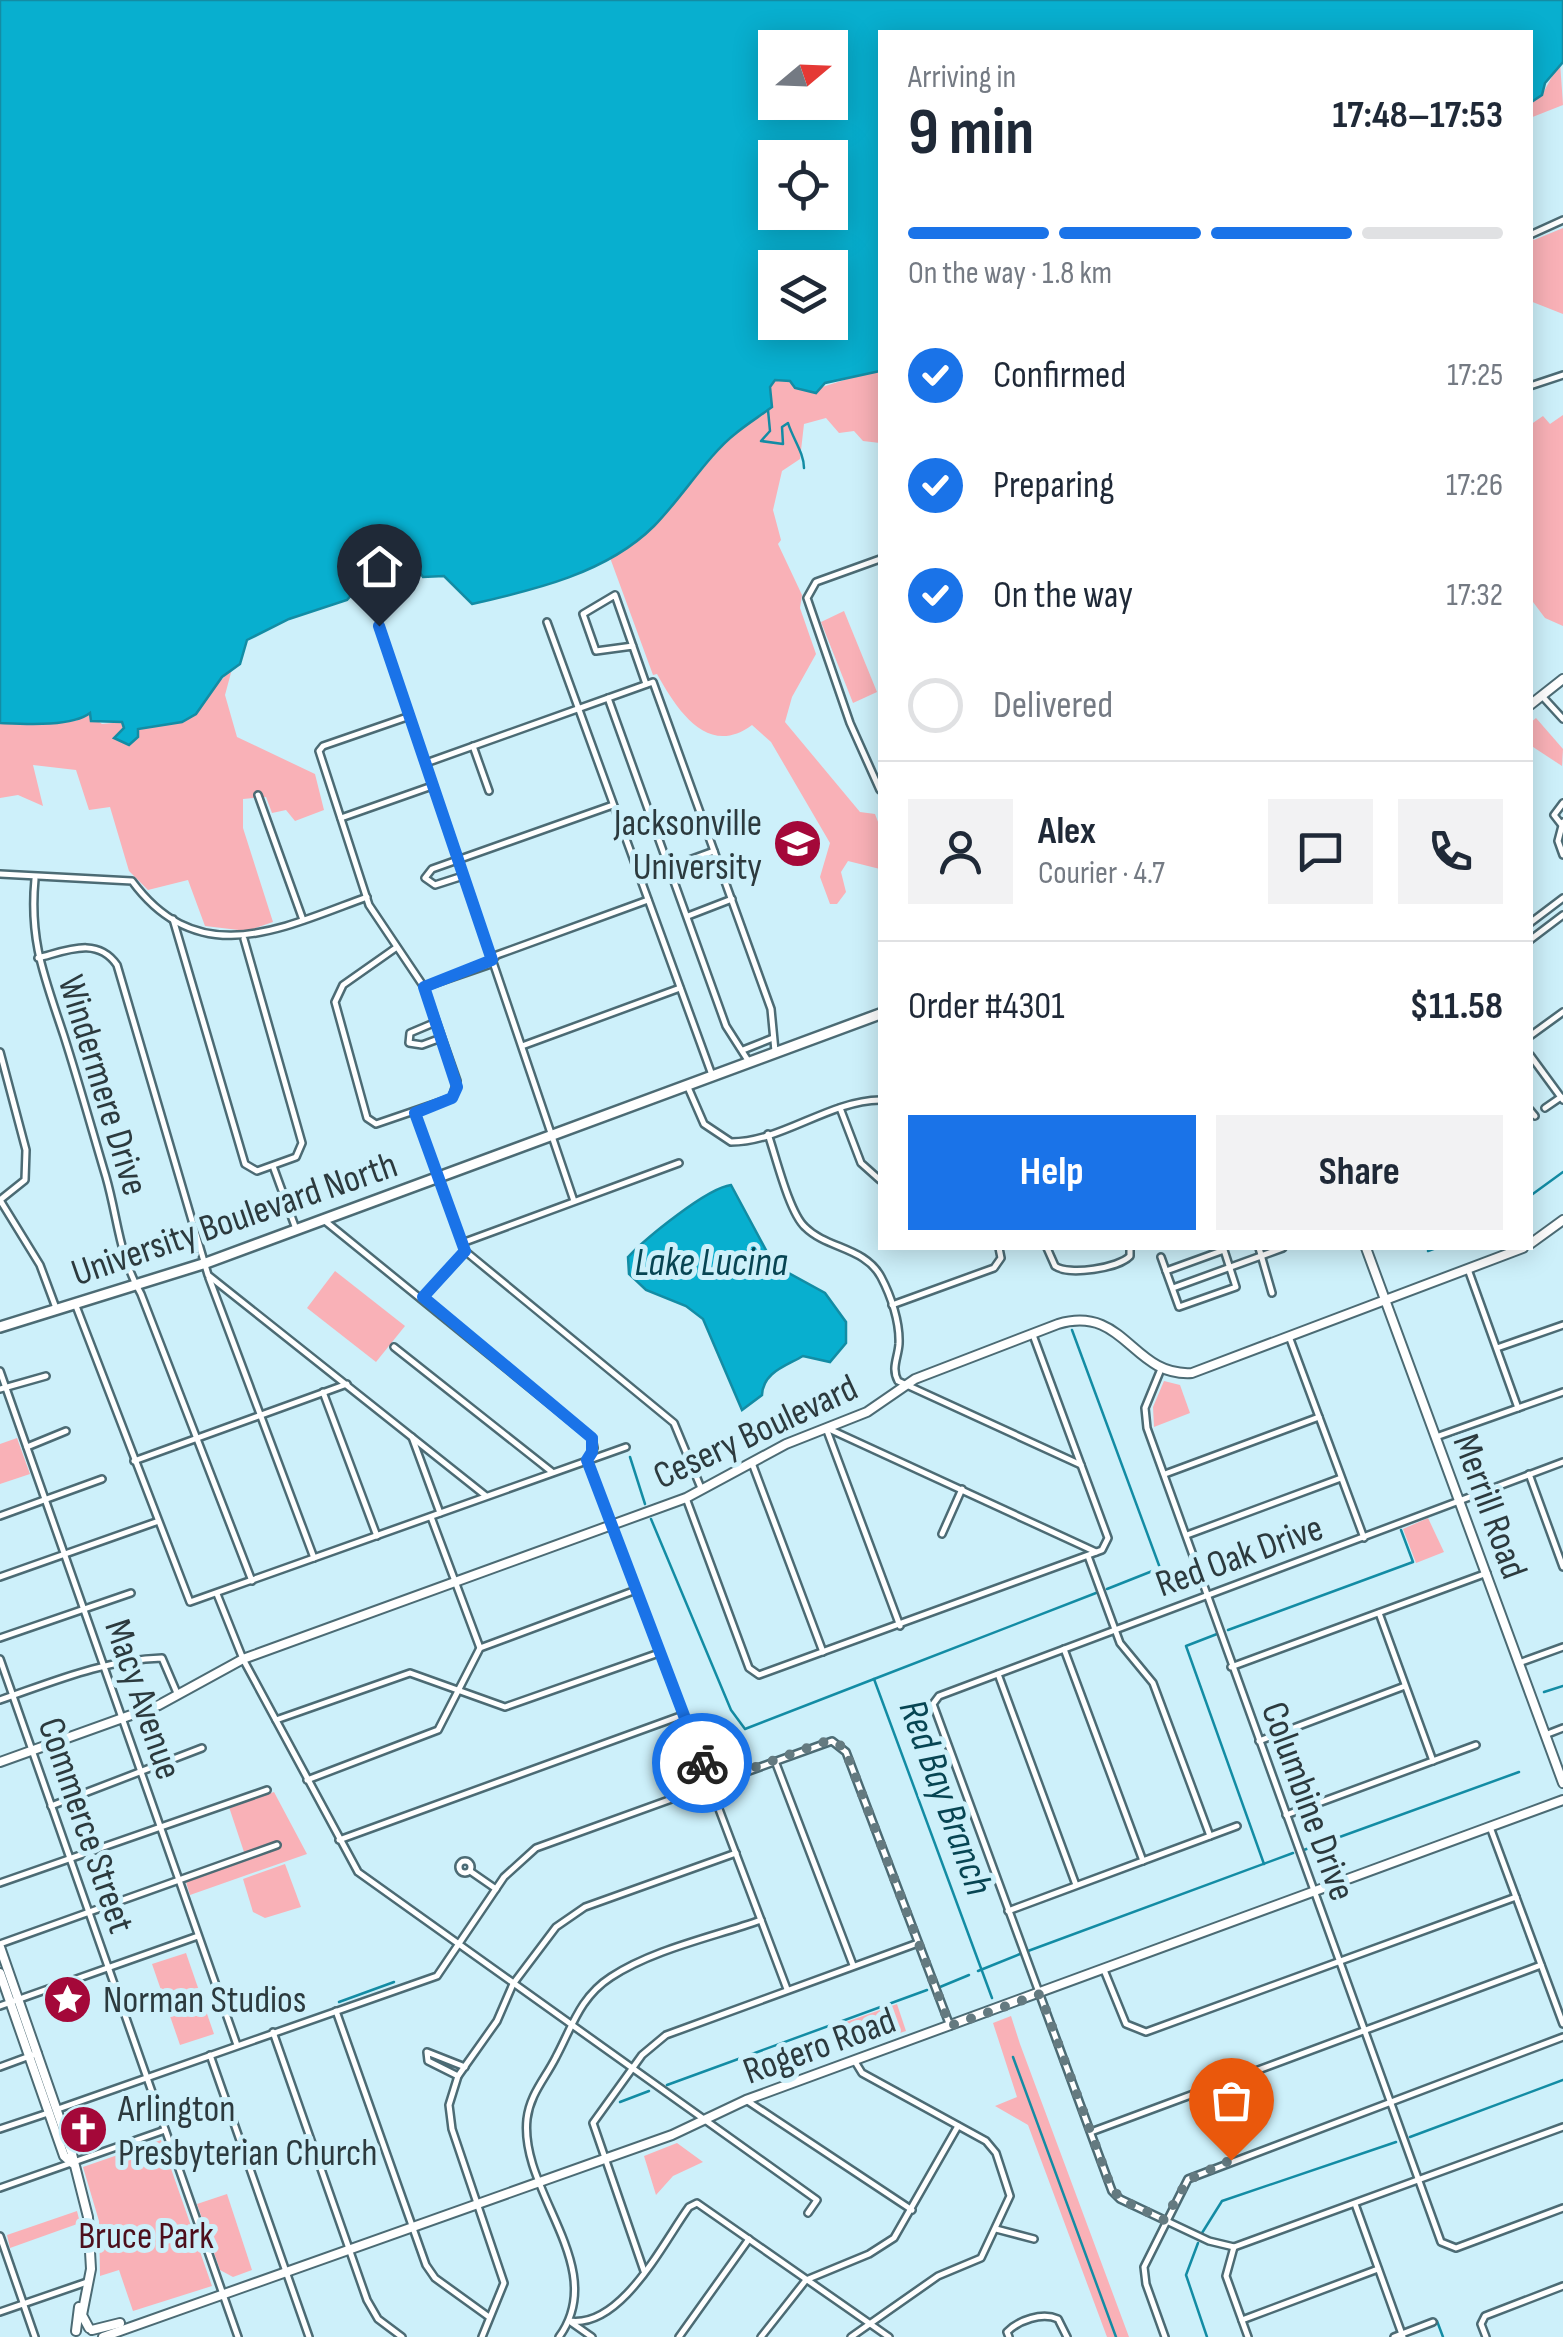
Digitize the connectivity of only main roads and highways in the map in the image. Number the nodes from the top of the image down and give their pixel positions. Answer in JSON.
{"nodes":[{"id":1,"x":1563,"y":679,"type":"edge"},
{"id":2,"x":1533,"y":703,"type":"edge"},
{"id":3,"x":878,"y":1015,"type":"edge"},
{"id":4,"x":1563,"y":1220,"type":"edge"},
{"id":5,"x":1533,"y":1242,"type":"edge"},
{"id":6,"x":1367,"y":1250,"type":"edge"},
{"id":7,"x":1518,"y":1250,"type":"edge"},
{"id":8,"x":1386,"y":1302,"type":"junction"},
{"id":9,"x":0,"y":1327,"type":"edge"},
{"id":10,"x":0,"y":1762,"type":"edge"},
{"id":11,"x":1563,"y":1784,"type":"edge"},
{"id":12,"x":1563,"y":1800,"type":"edge"},
{"id":13,"x":0,"y":1945,"type":"edge"},
{"id":14,"x":0,"y":1973,"type":"edge"},
{"id":15,"x":14,"y":2001,"type":"junction"},
{"id":16,"x":85,"y":2300,"type":"junction"},
{"id":17,"x":95,"y":2333,"type":"edge"},
{"id":18,"x":74,"y":2334,"type":"edge"}],
"edges":[{"from":1,"to":2,"type":"main road"},
{"from":3,"to":9,"type":"main road","name":"University Boulevard North"},
{"from":4,"to":5,"type":"main road"},
{"from":6,"to":8,"type":"main road","name":"Merrill Road"},
{"from":7,"to":8,"type":"main road"},
{"from":8,"to":10,"type":"main road","name":"Cesery Boulevard"},
{"from":8,"to":11,"type":"main road","name":"Merrill Road"},
{"from":12,"to":17,"type":"main road","name":"Rogero Road"},
{"from":13,"to":15,"type":"main road"},
{"from":14,"to":15,"type":"main road"},
{"from":15,"to":16,"type":"main road"},
{"from":16,"to":17,"type":"main road"},
{"from":16,"to":18,"type":"main road"},
{"from":17,"to":18,"type":"main road","name":"Rogero Road"}]}
